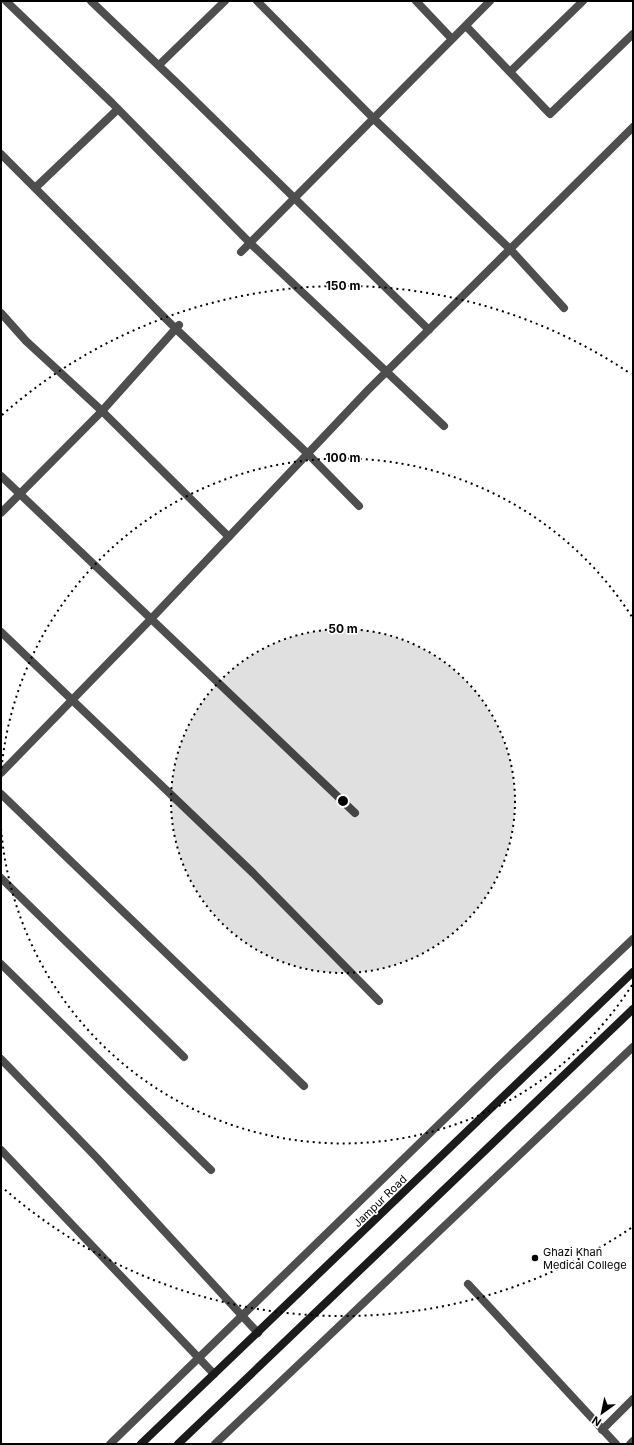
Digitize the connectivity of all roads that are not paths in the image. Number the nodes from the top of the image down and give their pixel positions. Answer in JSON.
{"nodes":[{"id":1,"x":6,"y":1,"type":"edge"},
{"id":2,"x":91,"y":1,"type":"edge"},
{"id":3,"x":225,"y":1,"type":"edge"},
{"id":4,"x":257,"y":1,"type":"edge"},
{"id":5,"x":416,"y":1,"type":"edge"},
{"id":6,"x":490,"y":1,"type":"edge"},
{"id":7,"x":583,"y":1,"type":"edge"},
{"id":8,"x":466,"y":26,"type":"junction"},
{"id":9,"x":633,"y":34,"type":"edge"},
{"id":10,"x":452,"y":39,"type":"junction"},
{"id":11,"x":159,"y":65,"type":"junction"},
{"id":12,"x":510,"y":72,"type":"junction"},
{"id":13,"x":118,"y":109,"type":"junction"},
{"id":14,"x":374,"y":119,"type":"junction"},
{"id":15,"x":633,"y":128,"type":"edge"},
{"id":16,"x":1,"y":154,"type":"edge"},
{"id":17,"x":35,"y":188,"type":"junction"},
{"id":18,"x":295,"y":198,"type":"junction"},
{"id":19,"x":250,"y":243,"type":"junction"},
{"id":20,"x":510,"y":249,"type":"junction"},
{"id":21,"x":242,"y":252,"type":"dead end"},
{"id":22,"x":564,"y":308,"type":"dead end"},
{"id":23,"x":1,"y":313,"type":"edge"},
{"id":24,"x":177,"y":326,"type":"junction"},
{"id":25,"x":429,"y":330,"type":"junction"},
{"id":26,"x":386,"y":372,"type":"junction"},
{"id":27,"x":102,"y":411,"type":"junction"},
{"id":28,"x":444,"y":426,"type":"dead end"},
{"id":29,"x":308,"y":454,"type":"junction"},
{"id":30,"x":1,"y":476,"type":"edge"},
{"id":31,"x":20,"y":494,"type":"junction"},
{"id":32,"x":359,"y":506,"type":"dead end"},
{"id":33,"x":1,"y":513,"type":"edge"},
{"id":34,"x":229,"y":537,"type":"junction"},
{"id":35,"x":150,"y":620,"type":"junction"},
{"id":36,"x":1,"y":632,"type":"edge"},
{"id":37,"x":71,"y":700,"type":"junction"},
{"id":38,"x":1,"y":773,"type":"edge"},
{"id":39,"x":1,"y":794,"type":"edge"},
{"id":40,"x":355,"y":813,"type":"dead end"},
{"id":41,"x":1,"y":878,"type":"edge"},
{"id":42,"x":633,"y":939,"type":"edge"},
{"id":43,"x":1,"y":964,"type":"edge"},
{"id":44,"x":633,"y":972,"type":"edge"},
{"id":45,"x":379,"y":1001,"type":"dead end"},
{"id":46,"x":633,"y":1009,"type":"edge"},
{"id":47,"x":633,"y":1047,"type":"edge"},
{"id":48,"x":184,"y":1057,"type":"dead end"},
{"id":49,"x":1,"y":1059,"type":"edge"},
{"id":50,"x":304,"y":1086,"type":"dead end"},
{"id":51,"x":1,"y":1150,"type":"edge"},
{"id":52,"x":211,"y":1170,"type":"dead end"},
{"id":53,"x":468,"y":1284,"type":"dead end"},
{"id":54,"x":242,"y":1316,"type":"junction"},
{"id":55,"x":258,"y":1333,"type":"junction"},
{"id":56,"x":199,"y":1358,"type":"junction"},
{"id":57,"x":214,"y":1374,"type":"junction"},
{"id":58,"x":633,"y":1399,"type":"edge"},
{"id":59,"x":602,"y":1430,"type":"junction"},
{"id":60,"x":633,"y":1441,"type":"edge"},
{"id":61,"x":110,"y":1444,"type":"edge"},
{"id":62,"x":141,"y":1444,"type":"edge"},
{"id":63,"x":178,"y":1444,"type":"edge"},
{"id":64,"x":215,"y":1444,"type":"edge"},
{"id":65,"x":616,"y":1444,"type":"edge"},
{"id":66,"x":630,"y":1444,"type":"edge"}],
"edges":[{"from":1,"to":13,"type":"street"},
{"from":2,"to":11,"type":"street"},
{"from":3,"to":11,"type":"street"},
{"from":4,"to":14,"type":"street"},
{"from":5,"to":10,"type":"street"},
{"from":6,"to":8,"type":"street"},
{"from":7,"to":12,"type":"street"},
{"from":8,"to":10,"type":"street"},
{"from":8,"to":12,"type":"street"},
{"from":9,"to":12,"type":"street"},
{"from":10,"to":14,"type":"street"},
{"from":11,"to":18,"type":"street"},
{"from":13,"to":17,"type":"street"},
{"from":13,"to":19,"type":"street"},
{"from":14,"to":18,"type":"street"},
{"from":14,"to":20,"type":"street"},
{"from":15,"to":20,"type":"street"},
{"from":16,"to":17,"type":"street"},
{"from":17,"to":24,"type":"street"},
{"from":18,"to":19,"type":"street"},
{"from":18,"to":25,"type":"street"},
{"from":19,"to":21,"type":"street"},
{"from":19,"to":26,"type":"street"},
{"from":20,"to":22,"type":"street"},
{"from":20,"to":25,"type":"street"},
{"from":23,"to":27,"type":"street"},
{"from":24,"to":27,"type":"street"},
{"from":24,"to":29,"type":"street"},
{"from":25,"to":26,"type":"street"},
{"from":26,"to":28,"type":"street"},
{"from":26,"to":29,"type":"street"},
{"from":27,"to":31,"type":"street"},
{"from":27,"to":34,"type":"street"},
{"from":29,"to":32,"type":"street"},
{"from":29,"to":34,"type":"street"},
{"from":30,"to":31,"type":"street"},
{"from":31,"to":33,"type":"street"},
{"from":31,"to":35,"type":"street"},
{"from":34,"to":35,"type":"street"},
{"from":35,"to":37,"type":"street"},
{"from":35,"to":40,"type":"street"},
{"from":36,"to":37,"type":"street"},
{"from":37,"to":38,"type":"street"},
{"from":37,"to":45,"type":"street"},
{"from":39,"to":50,"type":"street"},
{"from":41,"to":48,"type":"street"},
{"from":42,"to":54,"type":"street"},
{"from":43,"to":52,"type":"street"},
{"from":44,"to":55,"type":"main road","name":"Jampur Road"},
{"from":46,"to":63,"type":"main road"},
{"from":47,"to":64,"type":"street"},
{"from":49,"to":54,"type":"street"},
{"from":51,"to":56,"type":"street"},
{"from":53,"to":59,"type":"street"},
{"from":54,"to":55,"type":"street"},
{"from":54,"to":56,"type":"street"},
{"from":55,"to":57,"type":"main road","name":"Jampur Road"},
{"from":56,"to":57,"type":"street"},
{"from":56,"to":61,"type":"street"},
{"from":57,"to":62,"type":"main road","name":"Jampur Road"},
{"from":58,"to":59,"type":"street"},
{"from":59,"to":65,"type":"street"},
{"from":60,"to":66,"type":"street"}]}
